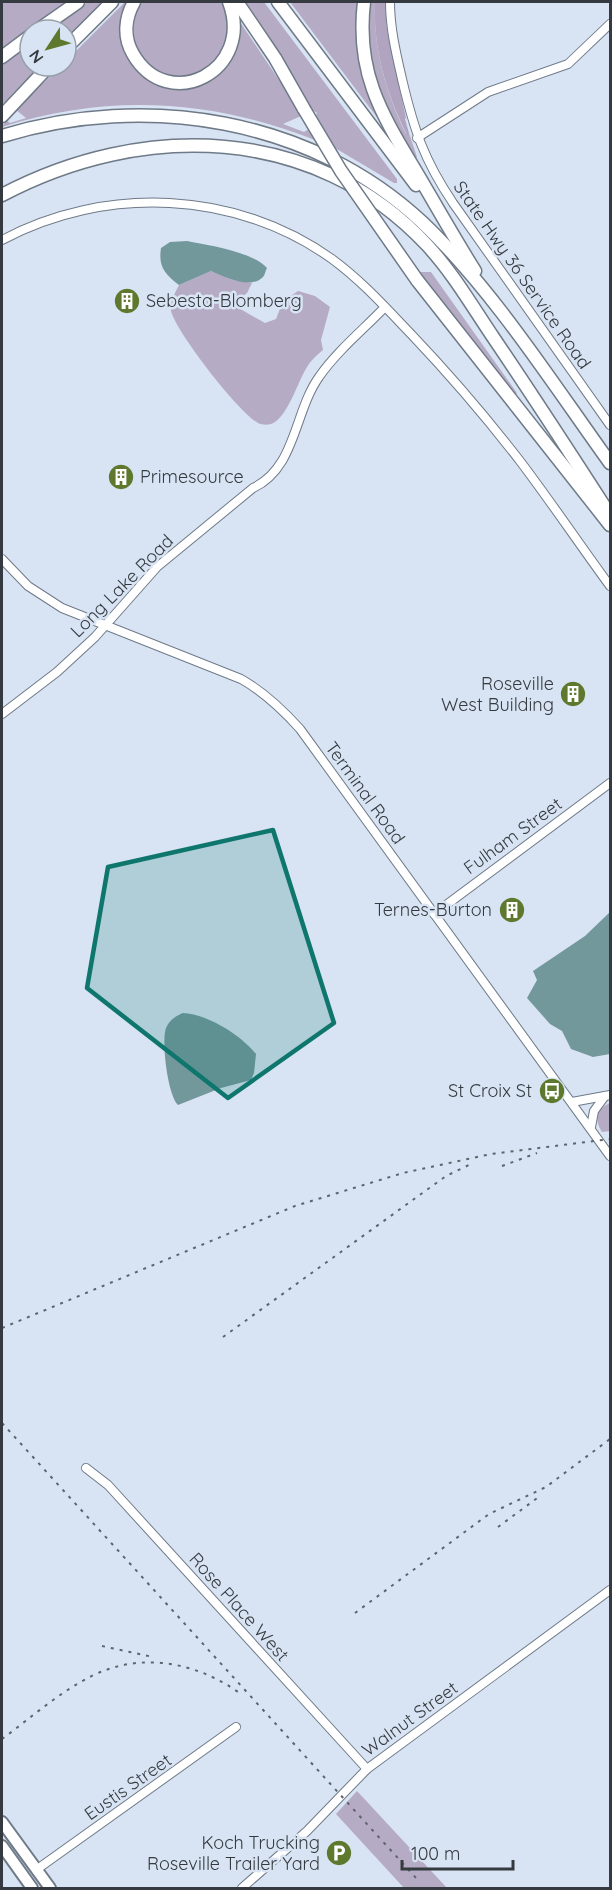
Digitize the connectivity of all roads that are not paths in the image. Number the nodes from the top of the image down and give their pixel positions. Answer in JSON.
{"nodes":[{"id":1,"x":78,"y":2,"type":"edge"},
{"id":2,"x":112,"y":2,"type":"edge"},
{"id":3,"x":134,"y":2,"type":"edge"},
{"id":4,"x":229,"y":2,"type":"edge"},
{"id":5,"x":237,"y":2,"type":"edge"},
{"id":6,"x":278,"y":2,"type":"edge"},
{"id":7,"x":363,"y":2,"type":"edge"},
{"id":8,"x":390,"y":2,"type":"edge"},
{"id":9,"x":55,"y":18,"type":"edge"},
{"id":10,"x":610,"y":24,"type":"edge"},
{"id":11,"x":78,"y":36,"type":"edge"},
{"id":12,"x":18,"y":45,"type":"edge"},
{"id":13,"x":2,"y":57,"type":"edge"},
{"id":14,"x":38,"y":78,"type":"edge"},
{"id":15,"x":2,"y":116,"type":"edge"},
{"id":16,"x":2,"y":136,"type":"edge"},
{"id":17,"x":417,"y":138,"type":"junction"},
{"id":18,"x":2,"y":195,"type":"edge"},
{"id":19,"x":455,"y":239,"type":"junction"},
{"id":20,"x":2,"y":240,"type":"edge"},
{"id":21,"x":385,"y":307,"type":"junction"},
{"id":22,"x":501,"y":312,"type":"junction"},
{"id":23,"x":610,"y":425,"type":"edge"},
{"id":24,"x":610,"y":463,"type":"edge"},
{"id":25,"x":610,"y":515,"type":"edge"},
{"id":26,"x":610,"y":525,"type":"edge"},
{"id":27,"x":2,"y":559,"type":"edge"},
{"id":28,"x":610,"y":586,"type":"edge"},
{"id":29,"x":106,"y":626,"type":"junction"},
{"id":30,"x":2,"y":714,"type":"edge"},
{"id":31,"x":610,"y":783,"type":"edge"},
{"id":32,"x":434,"y":914,"type":"junction"},
{"id":33,"x":608,"y":1095,"type":"edge"},
{"id":34,"x":572,"y":1102,"type":"junction"},
{"id":35,"x":591,"y":1128,"type":"junction"},
{"id":36,"x":610,"y":1156,"type":"edge"},
{"id":37,"x":87,"y":1468,"type":"dead end"},
{"id":38,"x":610,"y":1590,"type":"edge"},
{"id":39,"x":237,"y":1727,"type":"dead end"},
{"id":40,"x":367,"y":1769,"type":"junction"},
{"id":41,"x":2,"y":1822,"type":"edge"},
{"id":42,"x":2,"y":1846,"type":"edge"},
{"id":43,"x":36,"y":1870,"type":"junction"},
{"id":44,"x":32,"y":1888,"type":"edge"},
{"id":45,"x":50,"y":1888,"type":"edge"},
{"id":46,"x":242,"y":1888,"type":"edge"}],
"edges":[{"from":1,"to":9,"type":"highway"},
{"from":2,"to":11,"type":"highway"},
{"from":3,"to":4,"type":"highway"},
{"from":5,"to":26,"type":"highway","bridge":true},
{"from":6,"to":19,"type":"highway"},
{"from":7,"to":19,"type":"highway"},
{"from":8,"to":17,"type":"street","name":"State Hwy 36 Service Road"},
{"from":10,"to":17,"type":"street"},
{"from":12,"to":13,"type":"highway"},
{"from":14,"to":15,"type":"highway"},
{"from":16,"to":22,"type":"highway"},
{"from":17,"to":23,"type":"street","name":"State Hwy 36 Service Road"},
{"from":18,"to":25,"type":"highway"},
{"from":19,"to":22,"type":"highway"},
{"from":20,"to":21,"type":"street"},
{"from":21,"to":28,"type":"street"},
{"from":21,"to":29,"type":"street","name":"Long Lake Road"},
{"from":22,"to":24,"type":"highway"},
{"from":27,"to":29,"type":"street","name":"Terminal Road"},
{"from":29,"to":30,"type":"street","name":"Long Lake Road"},
{"from":29,"to":32,"type":"street","name":"Terminal Road"},
{"from":31,"to":32,"type":"street","name":"Fulham Street"},
{"from":32,"to":34,"type":"street","name":"Terminal Road"},
{"from":33,"to":34,"type":"street"},
{"from":33,"to":35,"type":"street"},
{"from":34,"to":35,"type":"street","name":"Terminal Road"},
{"from":35,"to":36,"type":"street","name":"Terminal Road"},
{"from":37,"to":40,"type":"street","name":"Rose Place West"},
{"from":38,"to":40,"type":"street","name":"Walnut Street"},
{"from":39,"to":43,"type":"street","name":"Eustis Street"},
{"from":40,"to":46,"type":"street","name":"Walnut Street"},
{"from":41,"to":43,"type":"main road"},
{"from":42,"to":44,"type":"main road"},
{"from":43,"to":45,"type":"main road"}]}
